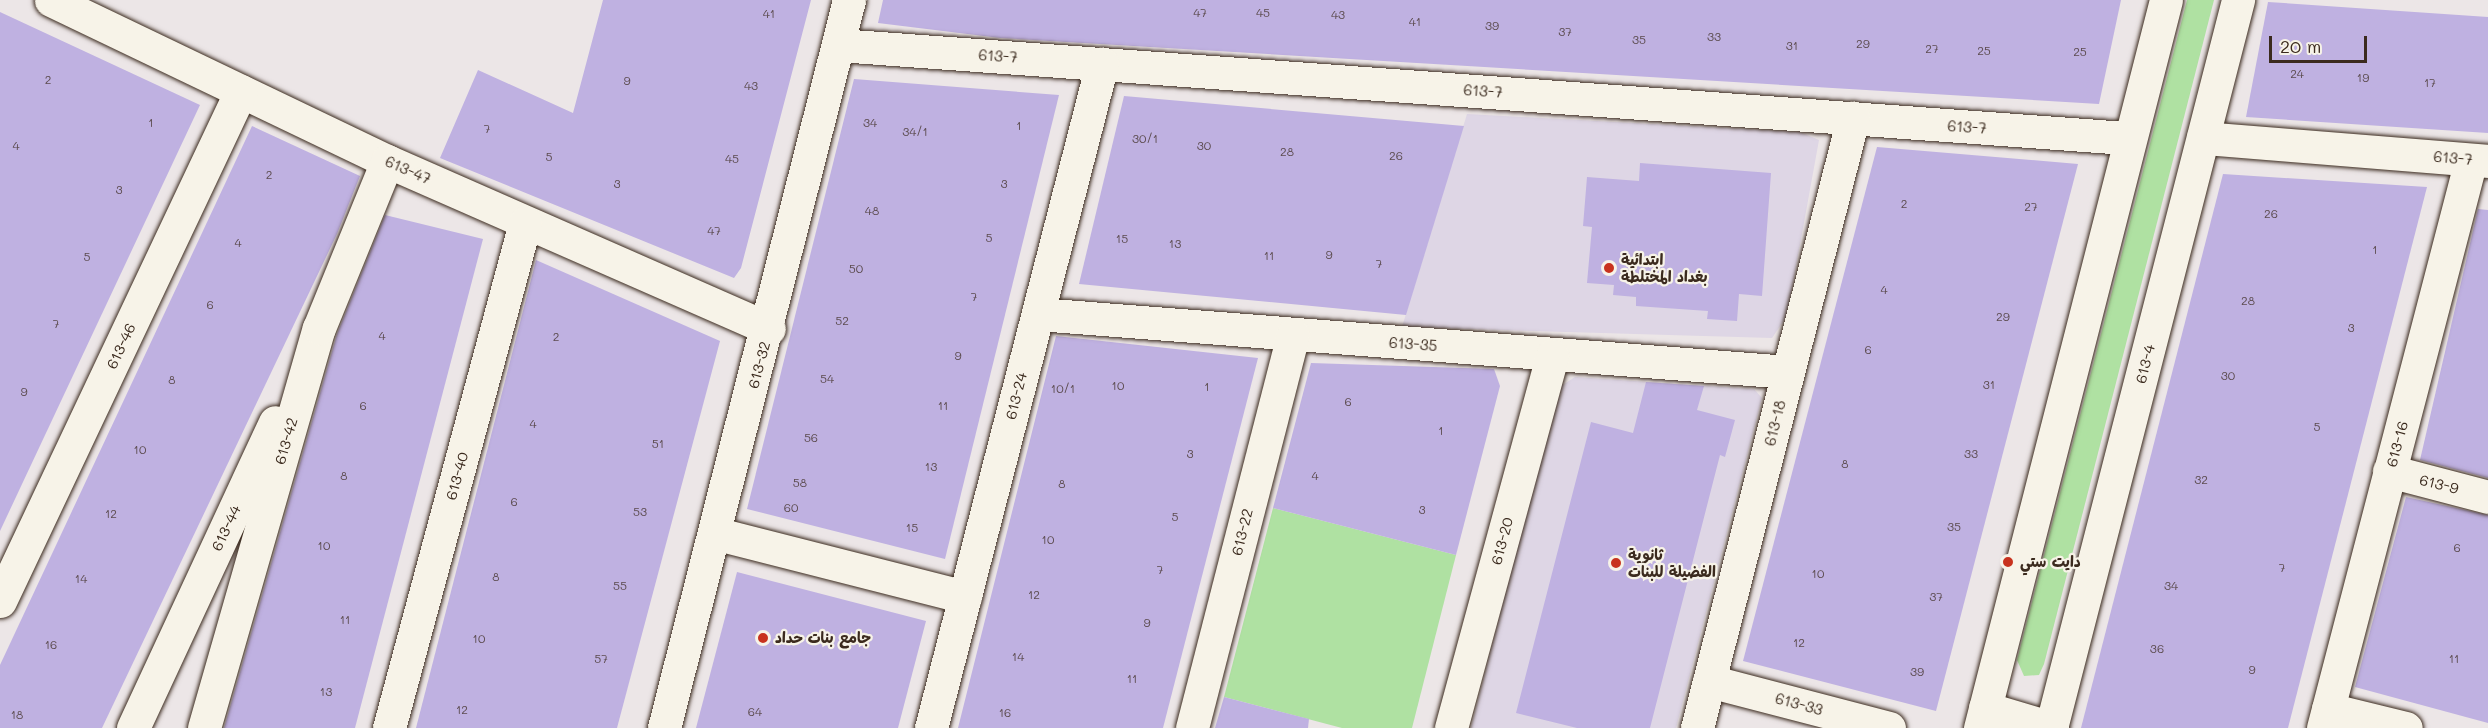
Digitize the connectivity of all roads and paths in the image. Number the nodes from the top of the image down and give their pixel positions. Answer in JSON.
{"nodes":[{"id":1,"x":51,"y":0,"type":"edge"},
{"id":2,"x":849,"y":0,"type":"edge"},
{"id":3,"x":2166,"y":0,"type":"edge"},
{"id":4,"x":2238,"y":0,"type":"edge"},
{"id":5,"x":838,"y":45,"type":"junction"},
{"id":6,"x":1102,"y":64,"type":"junction"},
{"id":7,"x":242,"y":91,"type":"junction"},
{"id":8,"x":1853,"y":118,"type":"junction"},
{"id":9,"x":2127,"y":138,"type":"junction"},
{"id":10,"x":2203,"y":138,"type":"junction"},
{"id":11,"x":2480,"y":160,"type":"edge"},
{"id":12,"x":387,"y":161,"type":"junction"},
{"id":13,"x":525,"y":223,"type":"junction"},
{"id":14,"x":1038,"y":314,"type":"junction"},
{"id":15,"x":319,"y":328,"type":"junction"},
{"id":16,"x":769,"y":329,"type":"junction"},
{"id":17,"x":1293,"y":335,"type":"junction"},
{"id":18,"x":1552,"y":355,"type":"junction"},
{"id":19,"x":1788,"y":372,"type":"junction"},
{"id":20,"x":2390,"y":471,"type":"junction"},
{"id":21,"x":2488,"y":496,"type":"edge"},
{"id":22,"x":714,"y":533,"type":"junction"},
{"id":23,"x":965,"y":597,"type":"junction"},
{"id":24,"x":0,"y":601,"type":"edge"},
{"id":25,"x":1709,"y":681,"type":"junction"},
{"id":26,"x":1982,"y":718,"type":"edge"},
{"id":27,"x":2325,"y":718,"type":"edge"},
{"id":28,"x":133,"y":728,"type":"edge"},
{"id":29,"x":204,"y":728,"type":"edge"},
{"id":30,"x":389,"y":728,"type":"edge"},
{"id":31,"x":664,"y":728,"type":"edge"},
{"id":32,"x":931,"y":728,"type":"edge"},
{"id":33,"x":1192,"y":728,"type":"edge"},
{"id":34,"x":1451,"y":728,"type":"edge"},
{"id":35,"x":1697,"y":728,"type":"edge"},
{"id":36,"x":1889,"y":728,"type":"edge"},
{"id":37,"x":2051,"y":728,"type":"edge"},
{"id":38,"x":2406,"y":728,"type":"edge"}],
"edges":[{"from":1,"to":7,"type":"street","name":"613-47"},
{"from":2,"to":5,"type":"street","name":"613-32"},
{"from":3,"to":9,"type":"street"},
{"from":4,"to":10,"type":"street","name":"613-4"},
{"from":5,"to":6,"type":"street","name":"613-7"},
{"from":5,"to":16,"type":"street","name":"613-32"},
{"from":6,"to":8,"type":"street","name":"613-7"},
{"from":6,"to":14,"type":"street","name":"613-24"},
{"from":7,"to":12,"type":"street","name":"613-47"},
{"from":7,"to":24,"type":"street","name":"613-46"},
{"from":8,"to":9,"type":"street","name":"613-7"},
{"from":8,"to":19,"type":"street","name":"613-18"},
{"from":9,"to":26,"type":"street"},
{"from":10,"to":11,"type":"street","name":"613-7"},
{"from":10,"to":37,"type":"street","name":"613-4"},
{"from":11,"to":20,"type":"street","name":"613-16"},
{"from":12,"to":13,"type":"street","name":"613-47"},
{"from":12,"to":15,"type":"street","name":"613-42"},
{"from":13,"to":16,"type":"street","name":"613-47"},
{"from":13,"to":30,"type":"street","name":"613-40"},
{"from":14,"to":17,"type":"street","name":"613-35"},
{"from":14,"to":23,"type":"street","name":"613-24"},
{"from":15,"to":28,"type":"street","name":"613-44"},
{"from":15,"to":29,"type":"street","name":"613-42"},
{"from":16,"to":22,"type":"street","name":"613-32"},
{"from":17,"to":18,"type":"street","name":"613-35"},
{"from":17,"to":33,"type":"street","name":"613-22"},
{"from":18,"to":19,"type":"street","name":"613-35"},
{"from":18,"to":34,"type":"street","name":"613-20"},
{"from":19,"to":25,"type":"street","name":"613-18"},
{"from":20,"to":21,"type":"street","name":"613-9"},
{"from":20,"to":27,"type":"street","name":"613-16"},
{"from":22,"to":23,"type":"street"},
{"from":22,"to":31,"type":"street","name":"613-32"},
{"from":23,"to":32,"type":"street","name":"613-24"},
{"from":25,"to":35,"type":"street","name":"613-18"},
{"from":25,"to":36,"type":"street","name":"613-33"},
{"from":26,"to":37,"type":"street"},
{"from":27,"to":38,"type":"street"}]}
